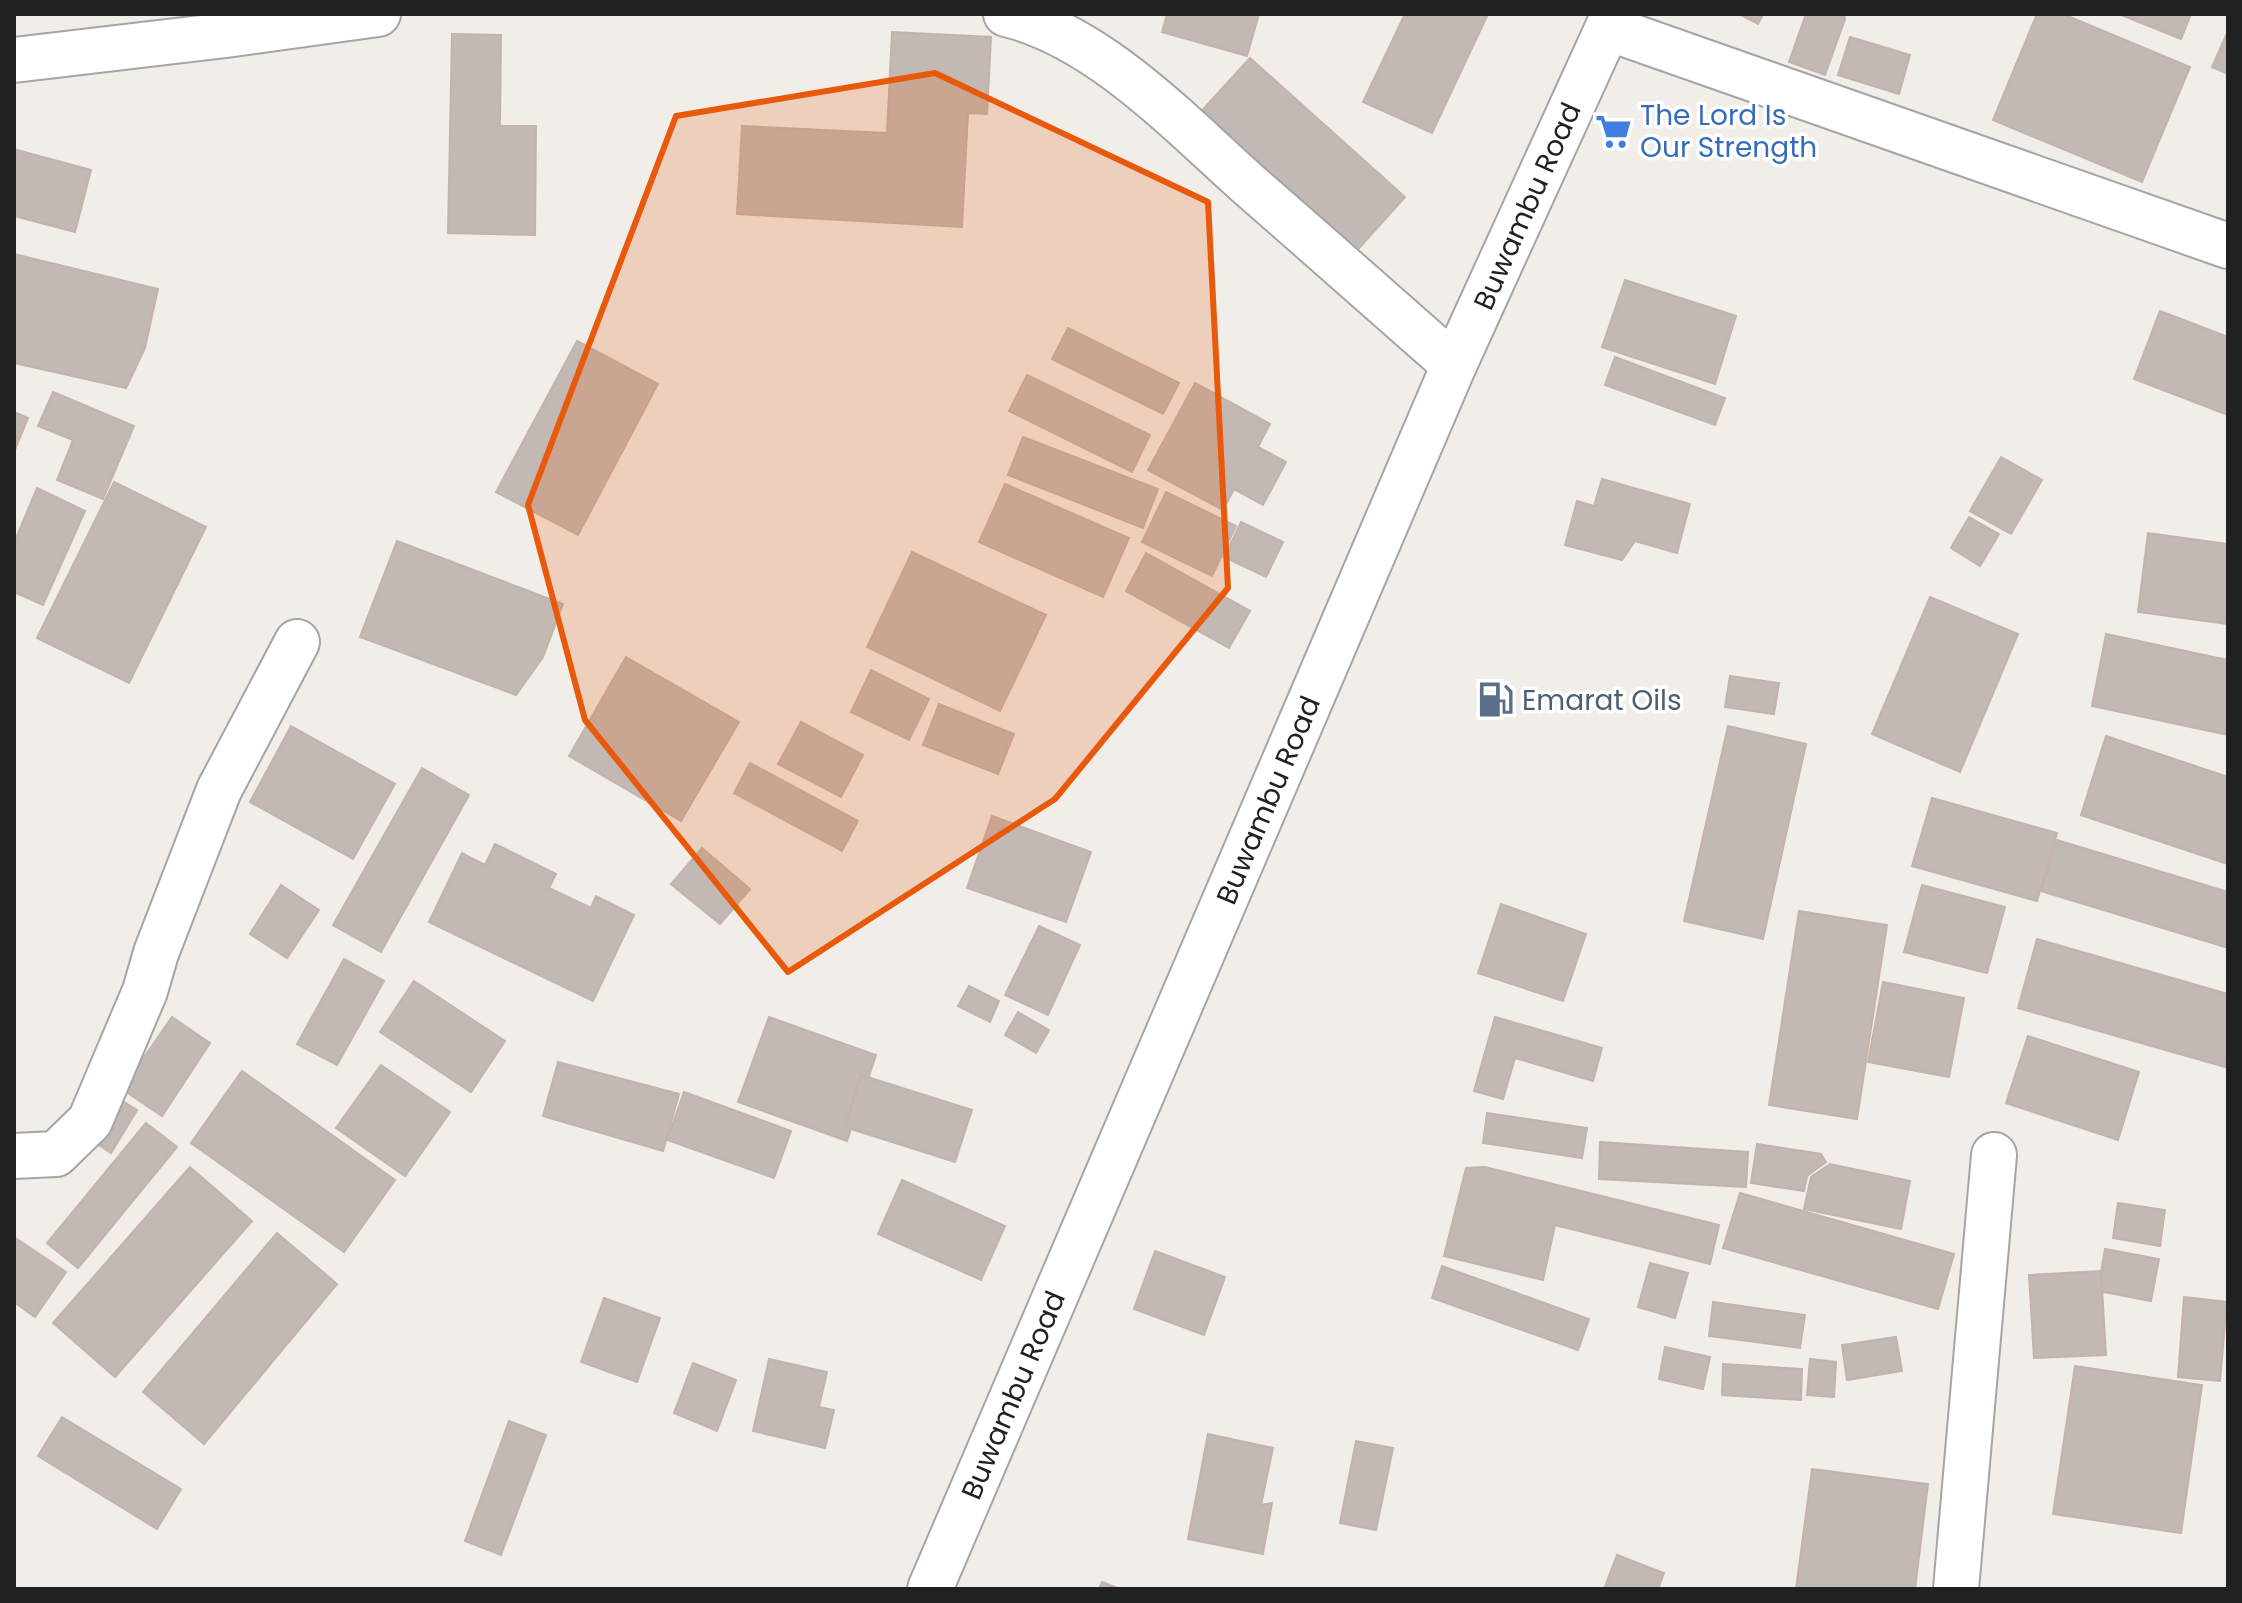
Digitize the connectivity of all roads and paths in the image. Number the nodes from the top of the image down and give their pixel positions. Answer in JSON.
{"nodes":[{"id":1,"x":378,"y":14,"type":"edge"},
{"id":2,"x":1006,"y":14,"type":"edge"},
{"id":3,"x":1611,"y":21,"type":"edge"},
{"id":4,"x":14,"y":60,"type":"edge"},
{"id":5,"x":2228,"y":246,"type":"edge"},
{"id":6,"x":1454,"y":365,"type":"junction"},
{"id":7,"x":297,"y":642,"type":"dead end"},
{"id":8,"x":1994,"y":1155,"type":"dead end"},
{"id":9,"x":14,"y":1156,"type":"edge"},
{"id":10,"x":930,"y":1589,"type":"edge"},
{"id":11,"x":1956,"y":1589,"type":"edge"}],
"edges":[{"from":1,"to":4,"type":"street"},
{"from":2,"to":6,"type":"street"},
{"from":3,"to":5,"type":"street"},
{"from":3,"to":6,"type":"street","name":"Buwambu Road"},
{"from":6,"to":10,"type":"street","name":"Buwambu Road"},
{"from":7,"to":9,"type":"street"},
{"from":8,"to":11,"type":"street"}]}
